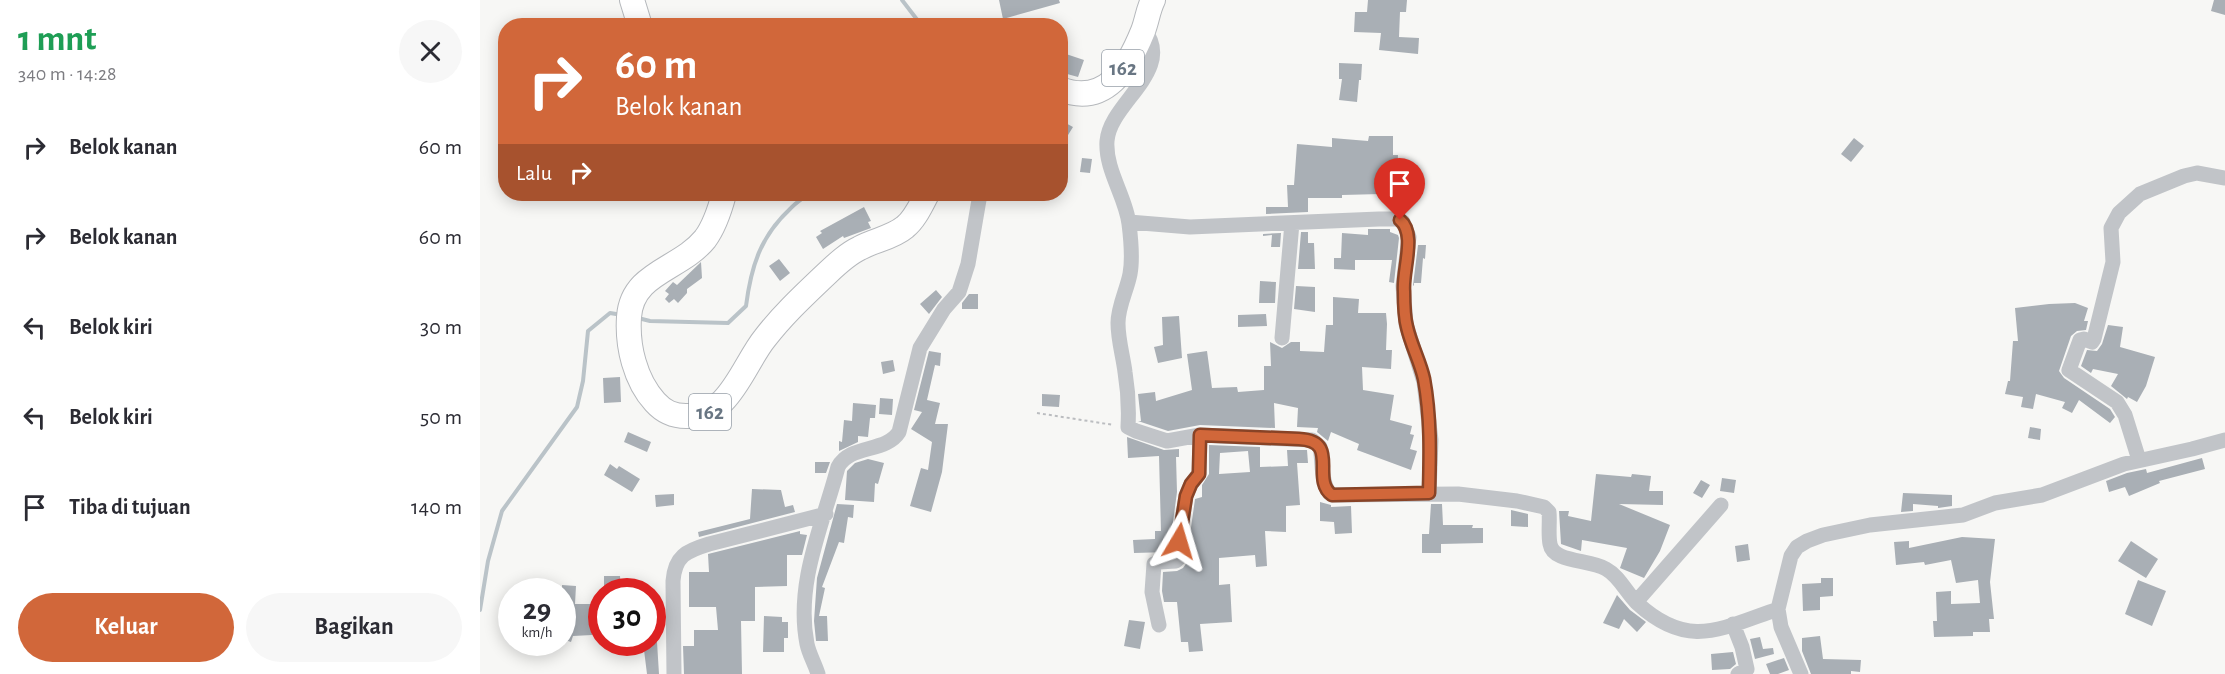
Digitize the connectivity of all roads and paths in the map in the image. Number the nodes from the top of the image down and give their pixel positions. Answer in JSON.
{"nodes":[{"id":1,"x":632,"y":0,"type":"edge"},
{"id":2,"x":1153,"y":0,"type":"edge"},
{"id":3,"x":638,"y":18,"type":"edge"},
{"id":4,"x":1144,"y":29,"type":"junction"},
{"id":5,"x":1068,"y":92,"type":"edge"},
{"id":6,"x":2225,"y":178,"type":"edge"},
{"id":7,"x":722,"y":201,"type":"edge"},
{"id":8,"x":923,"y":201,"type":"edge"},
{"id":9,"x":979,"y":201,"type":"edge"},
{"id":10,"x":1129,"y":222,"type":"junction"},
{"id":11,"x":1292,"y":223,"type":"junction"},
{"id":12,"x":1282,"y":338,"type":"dead end"},
{"id":13,"x":1037,"y":413,"type":"dead end"},
{"id":14,"x":1128,"y":427,"type":"junction"},
{"id":15,"x":1200,"y":435,"type":"junction"},
{"id":16,"x":2225,"y":440,"type":"edge"},
{"id":17,"x":2139,"y":460,"type":"junction"},
{"id":18,"x":1429,"y":493,"type":"junction"},
{"id":19,"x":1721,"y":505,"type":"dead end"},
{"id":20,"x":826,"y":514,"type":"junction"},
{"id":21,"x":1636,"y":602,"type":"junction"},
{"id":22,"x":1778,"y":609,"type":"junction"},
{"id":23,"x":1733,"y":624,"type":"junction"},
{"id":24,"x":1159,"y":625,"type":"dead end"},
{"id":25,"x":674,"y":674,"type":"edge"},
{"id":26,"x":818,"y":674,"type":"edge"},
{"id":27,"x":1737,"y":674,"type":"edge"},
{"id":28,"x":1801,"y":674,"type":"edge"}],
"edges":[{"from":1,"to":3,"type":"main road"},
{"from":2,"to":4,"type":"main road","number":"162"},
{"from":4,"to":5,"type":"main road","number":"162"},
{"from":4,"to":10,"type":"street"},
{"from":6,"to":17,"type":"street"},
{"from":7,"to":8,"type":"main road","number":"162"},
{"from":9,"to":20,"type":"street"},
{"from":10,"to":11,"type":"street"},
{"from":10,"to":14,"type":"street"},
{"from":11,"to":12,"type":"street"},
{"from":11,"to":18,"type":"street"},
{"from":13,"to":14,"type":"path"},
{"from":14,"to":15,"type":"street"},
{"from":15,"to":18,"type":"street"},
{"from":15,"to":24,"type":"street"},
{"from":16,"to":17,"type":"street"},
{"from":17,"to":22,"type":"street"},
{"from":18,"to":21,"type":"street"},
{"from":19,"to":21,"type":"street"},
{"from":20,"to":25,"type":"street"},
{"from":20,"to":26,"type":"street"},
{"from":21,"to":23,"type":"street"},
{"from":22,"to":23,"type":"street"},
{"from":22,"to":28,"type":"street"},
{"from":23,"to":27,"type":"street"}]}
